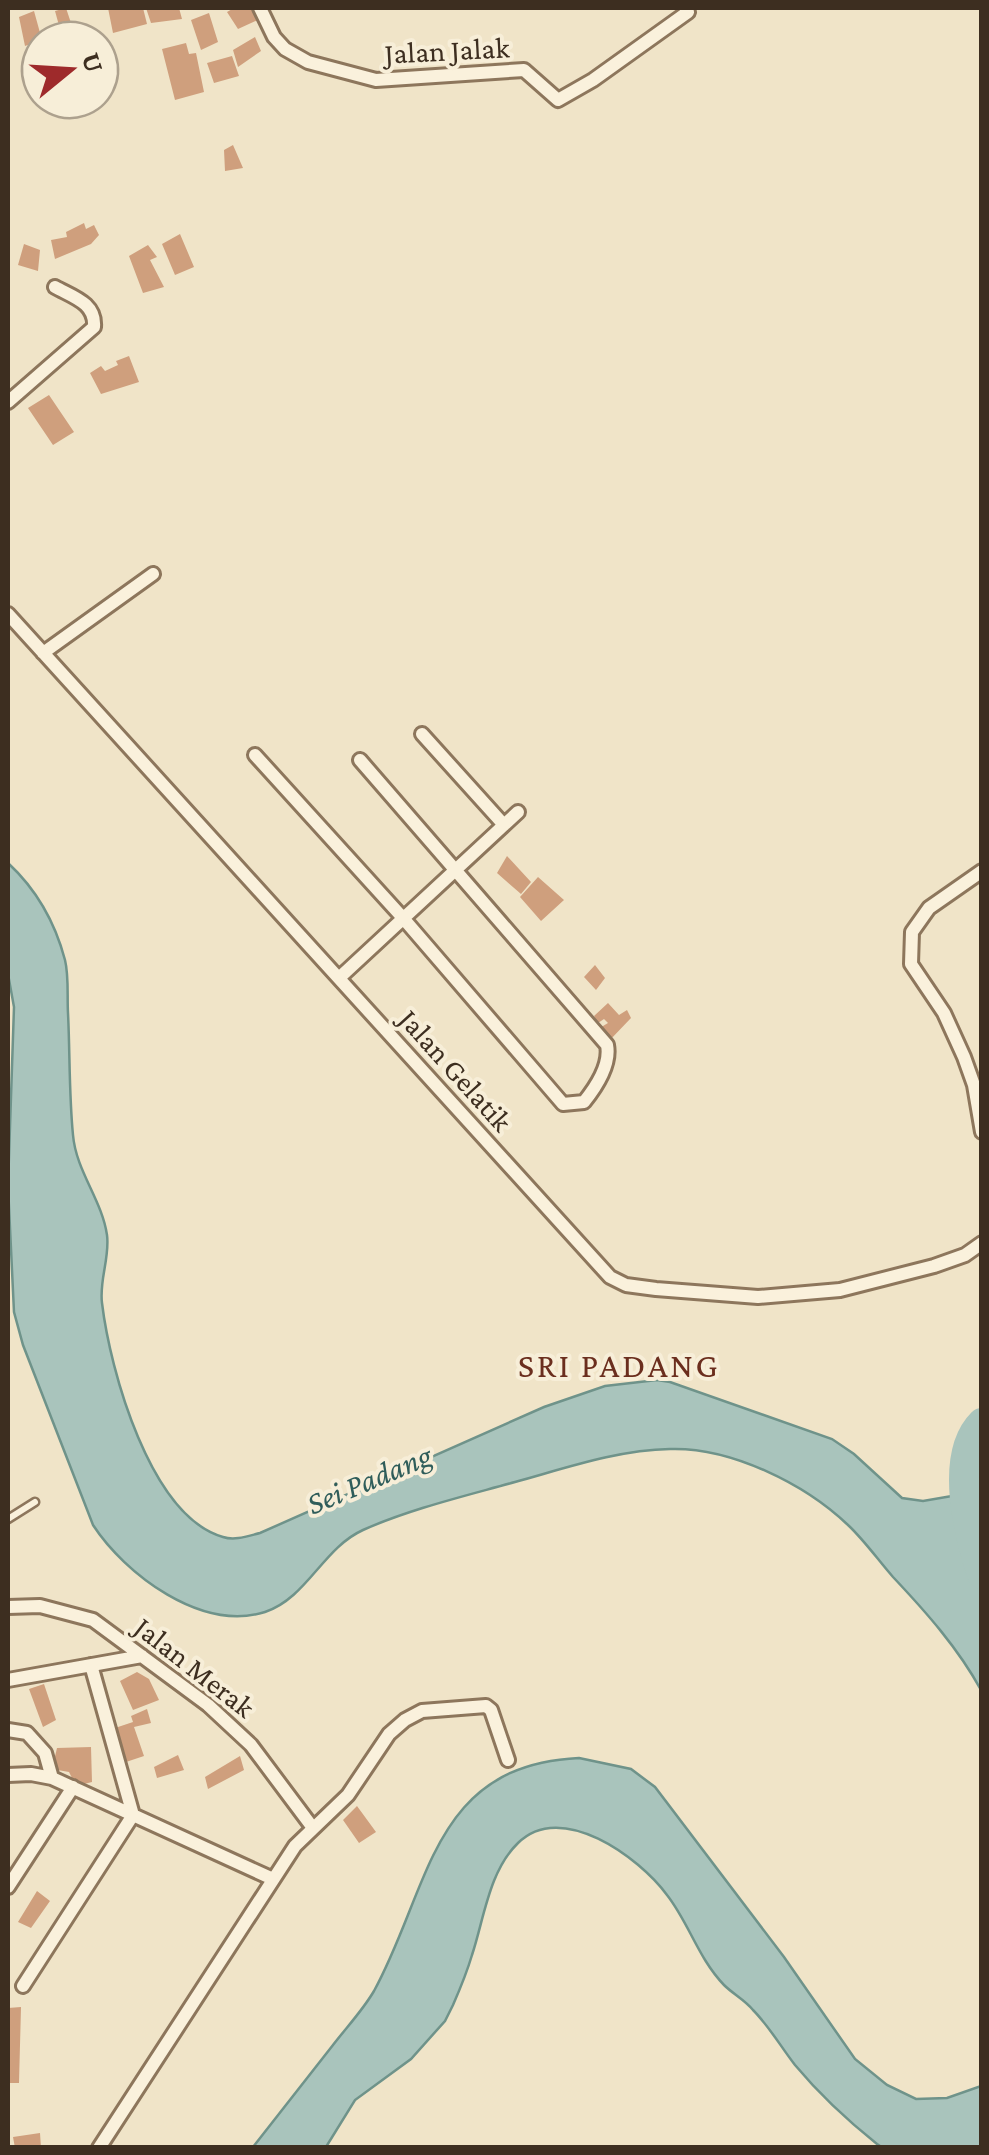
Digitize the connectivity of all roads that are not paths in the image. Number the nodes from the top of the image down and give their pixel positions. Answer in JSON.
{"nodes":[{"id":1,"x":260,"y":8,"type":"edge"},
{"id":2,"x":688,"y":12,"type":"dead end"},
{"id":3,"x":55,"y":286,"type":"dead end"},
{"id":4,"x":8,"y":402,"type":"edge"},
{"id":5,"x":153,"y":574,"type":"dead end"},
{"id":6,"x":8,"y":614,"type":"edge"},
{"id":7,"x":43,"y":653,"type":"junction"},
{"id":8,"x":422,"y":734,"type":"dead end"},
{"id":9,"x":255,"y":755,"type":"dead end"},
{"id":10,"x":360,"y":760,"type":"dead end"},
{"id":11,"x":518,"y":812,"type":"dead end"},
{"id":12,"x":504,"y":824,"type":"junction"},
{"id":13,"x":454,"y":871,"type":"junction"},
{"id":14,"x":982,"y":871,"type":"edge"},
{"id":15,"x":403,"y":918,"type":"junction"},
{"id":16,"x":339,"y":978,"type":"junction"},
{"id":17,"x":982,"y":1132,"type":"edge"},
{"id":18,"x":982,"y":1243,"type":"edge"},
{"id":19,"x":35,"y":1502,"type":"dead end"},
{"id":20,"x":8,"y":1518,"type":"edge"},
{"id":21,"x":8,"y":1608,"type":"edge"},
{"id":22,"x":142,"y":1656,"type":"junction"},
{"id":23,"x":91,"y":1666,"type":"junction"},
{"id":24,"x":8,"y":1680,"type":"edge"},
{"id":25,"x":8,"y":1730,"type":"edge"},
{"id":26,"x":508,"y":1760,"type":"dead end"},
{"id":27,"x":8,"y":1775,"type":"edge"},
{"id":28,"x":52,"y":1778,"type":"junction"},
{"id":29,"x":73,"y":1787,"type":"junction"},
{"id":30,"x":133,"y":1815,"type":"junction"},
{"id":31,"x":313,"y":1828,"type":"junction"},
{"id":32,"x":274,"y":1879,"type":"junction"},
{"id":33,"x":8,"y":1887,"type":"edge"},
{"id":34,"x":23,"y":1986,"type":"dead end"},
{"id":35,"x":99,"y":2148,"type":"edge"}],
"edges":[{"from":1,"to":2,"type":"street","name":"Jalan Jalak"},
{"from":3,"to":4,"type":"street"},
{"from":5,"to":7,"type":"street"},
{"from":6,"to":7,"type":"street","name":"Jalan Gelatik"},
{"from":7,"to":16,"type":"street","name":"Jalan Gelatik"},
{"from":8,"to":12,"type":"street"},
{"from":9,"to":15,"type":"street"},
{"from":10,"to":13,"type":"street"},
{"from":11,"to":12,"type":"street"},
{"from":12,"to":13,"type":"street"},
{"from":13,"to":15,"type":"street"},
{"from":13,"to":15,"type":"street"},
{"from":14,"to":17,"type":"street"},
{"from":15,"to":16,"type":"street"},
{"from":16,"to":18,"type":"street","name":"Jalan Gelatik"},
{"from":19,"to":20,"type":"lane"},
{"from":21,"to":22,"type":"street","name":"Jalan Merak"},
{"from":22,"to":23,"type":"street"},
{"from":22,"to":31,"type":"street","name":"Jalan Merak"},
{"from":23,"to":24,"type":"street"},
{"from":23,"to":30,"type":"street"},
{"from":25,"to":28,"type":"street"},
{"from":26,"to":31,"type":"street"},
{"from":27,"to":28,"type":"street"},
{"from":28,"to":29,"type":"street"},
{"from":29,"to":30,"type":"street"},
{"from":29,"to":33,"type":"street"},
{"from":30,"to":32,"type":"street"},
{"from":30,"to":34,"type":"street"},
{"from":31,"to":32,"type":"street"},
{"from":32,"to":35,"type":"street"}]}
